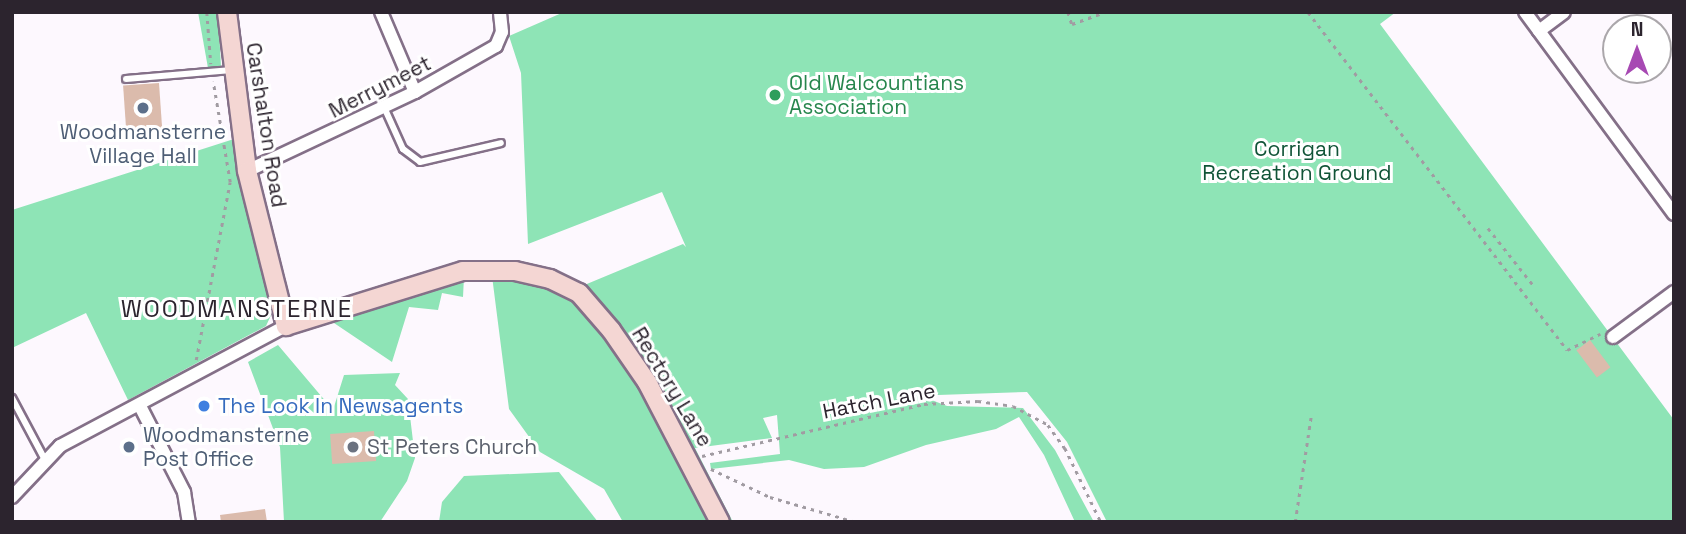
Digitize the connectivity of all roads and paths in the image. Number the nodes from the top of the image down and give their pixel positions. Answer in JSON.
{"nodes":[{"id":1,"x":207,"y":12,"type":"edge"},
{"id":2,"x":227,"y":12,"type":"edge"},
{"id":3,"x":381,"y":12,"type":"edge"},
{"id":4,"x":500,"y":12,"type":"edge"},
{"id":5,"x":1068,"y":12,"type":"edge"},
{"id":6,"x":1105,"y":12,"type":"edge"},
{"id":7,"x":1308,"y":12,"type":"edge"},
{"id":8,"x":1525,"y":12,"type":"edge"},
{"id":9,"x":1564,"y":12,"type":"edge"},
{"id":10,"x":1539,"y":31,"type":"junction"},
{"id":11,"x":232,"y":70,"type":"junction"},
{"id":12,"x":212,"y":72,"type":"junction"},
{"id":13,"x":126,"y":79,"type":"dead end"},
{"id":14,"x":415,"y":92,"type":"junction"},
{"id":15,"x":384,"y":107,"type":"junction"},
{"id":16,"x":501,"y":143,"type":"dead end"},
{"id":17,"x":247,"y":171,"type":"junction"},
{"id":18,"x":1674,"y":214,"type":"edge"},
{"id":19,"x":1488,"y":228,"type":"dead end"},
{"id":20,"x":1534,"y":286,"type":"dead end"},
{"id":21,"x":1674,"y":292,"type":"edge"},
{"id":22,"x":286,"y":326,"type":"junction"},
{"id":23,"x":1611,"y":339,"type":"joint"},
{"id":24,"x":193,"y":377,"type":"junction"},
{"id":25,"x":12,"y":398,"type":"edge"},
{"id":26,"x":140,"y":406,"type":"junction"},
{"id":27,"x":1311,"y":416,"type":"dead end"},
{"id":28,"x":44,"y":458,"type":"junction"},
{"id":29,"x":14,"y":492,"type":"edge"},
{"id":30,"x":189,"y":522,"type":"edge"},
{"id":31,"x":720,"y":522,"type":"edge"},
{"id":32,"x":856,"y":522,"type":"edge"},
{"id":33,"x":1101,"y":522,"type":"edge"},
{"id":34,"x":1295,"y":522,"type":"edge"}],
"edges":[{"from":1,"to":12,"type":"path"},
{"from":2,"to":11,"type":"main road","name":"Carshalton Road"},
{"from":3,"to":14,"type":"street"},
{"from":4,"to":14,"type":"street","name":"Merrymeet"},
{"from":5,"to":6,"type":"path"},
{"from":7,"to":23,"type":"path"},
{"from":8,"to":10,"type":"street"},
{"from":9,"to":10,"type":"street"},
{"from":10,"to":18,"type":"street"},
{"from":11,"to":12,"type":"lane"},
{"from":11,"to":17,"type":"main road","name":"Carshalton Road"},
{"from":12,"to":13,"type":"lane"},
{"from":12,"to":24,"type":"path"},
{"from":14,"to":15,"type":"street","name":"Merrymeet"},
{"from":15,"to":16,"type":"lane"},
{"from":15,"to":17,"type":"street","name":"Merrymeet"},
{"from":17,"to":22,"type":"main road","name":"Carshalton Road"},
{"from":19,"to":20,"type":"path"},
{"from":21,"to":23,"type":"street"},
{"from":22,"to":24,"type":"street"},
{"from":22,"to":31,"type":"main road","name":"Rectory Lane"},
{"from":24,"to":26,"type":"street"},
{"from":25,"to":28,"type":"lane"},
{"from":26,"to":28,"type":"street"},
{"from":26,"to":30,"type":"street"},
{"from":27,"to":34,"type":"path"},
{"from":28,"to":29,"type":"street"},
{"from":32,"to":33,"type":"path","name":"Hatch Lane"}]}
